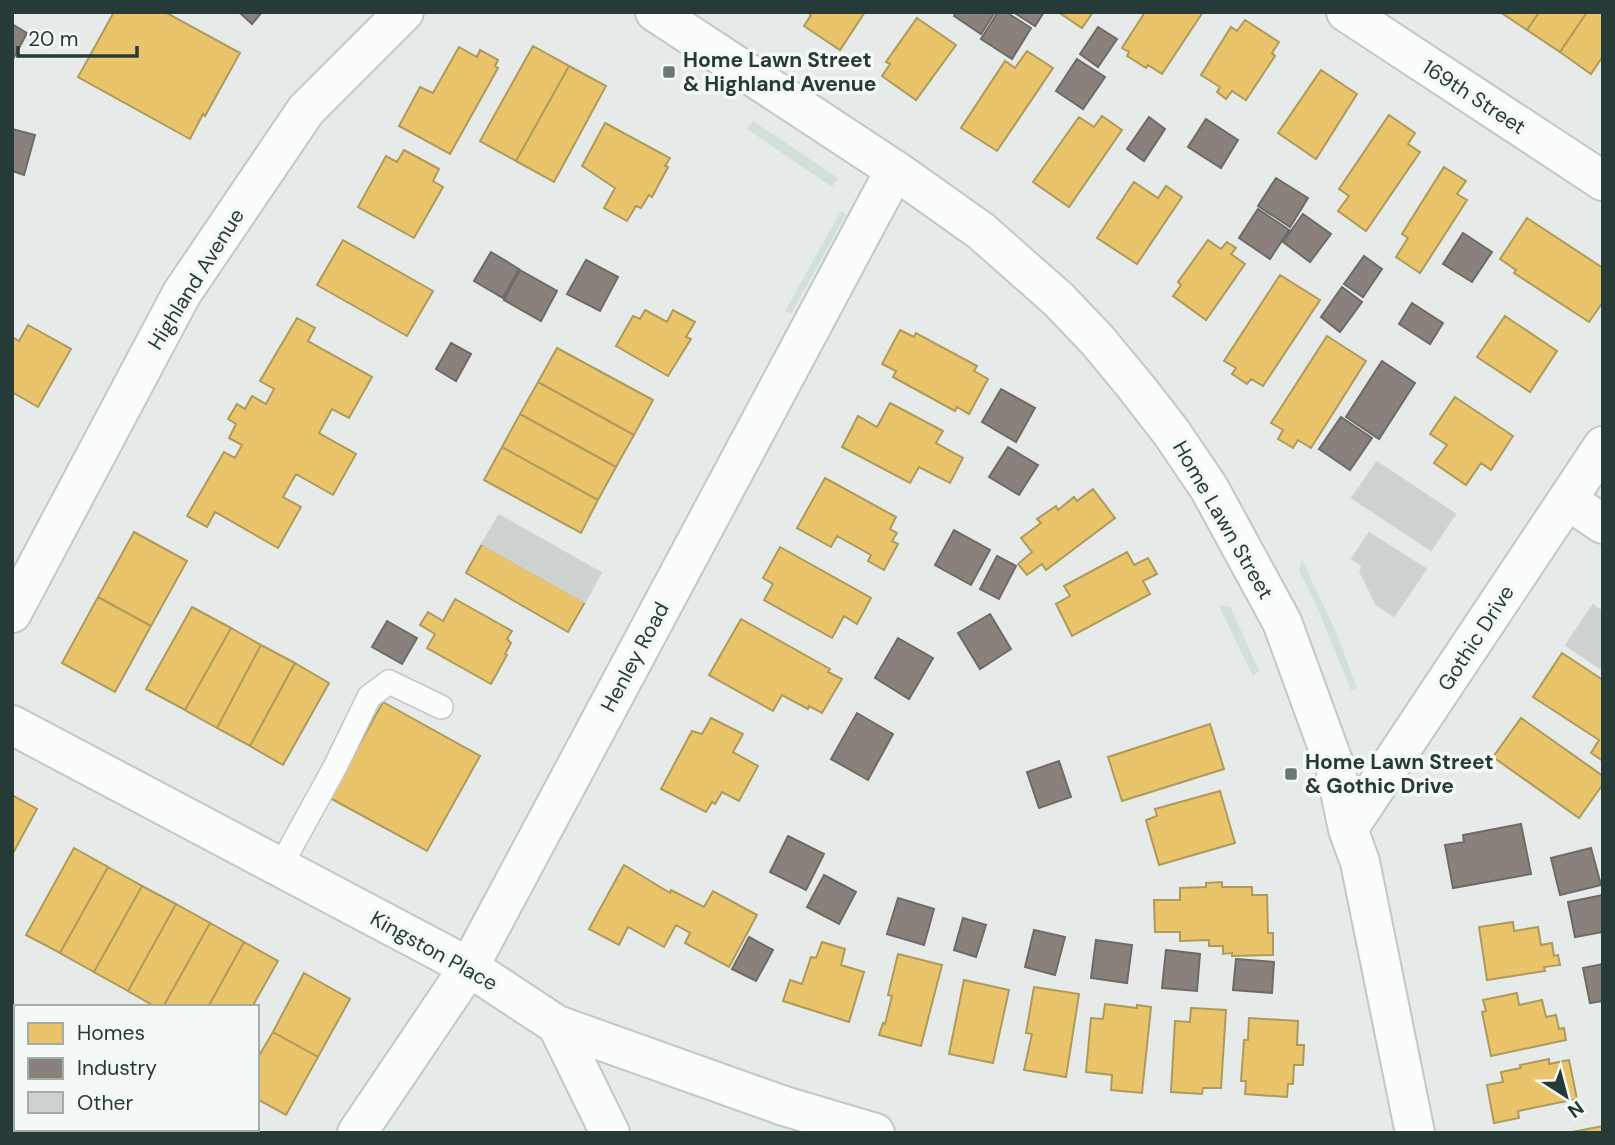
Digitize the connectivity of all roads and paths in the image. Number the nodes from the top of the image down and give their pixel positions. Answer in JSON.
{"nodes":[{"id":1,"x":404,"y":12,"type":"edge"},
{"id":2,"x":655,"y":12,"type":"edge"},
{"id":3,"x":1346,"y":12,"type":"edge"},
{"id":4,"x":895,"y":170,"type":"junction"},
{"id":5,"x":1603,"y":181,"type":"edge"},
{"id":6,"x":1603,"y":446,"type":"edge"},
{"id":7,"x":1567,"y":500,"type":"junction"},
{"id":8,"x":1603,"y":524,"type":"edge"},
{"id":9,"x":12,"y":613,"type":"edge"},
{"id":10,"x":441,"y":707,"type":"dead end"},
{"id":11,"x":12,"y":725,"type":"edge"},
{"id":12,"x":1348,"y":829,"type":"junction"},
{"id":13,"x":280,"y":867,"type":"junction"},
{"id":14,"x":469,"y":967,"type":"junction"},
{"id":15,"x":557,"y":1025,"type":"junction"},
{"id":16,"x":357,"y":1133,"type":"edge"},
{"id":17,"x":610,"y":1133,"type":"edge"},
{"id":18,"x":875,"y":1133,"type":"edge"},
{"id":19,"x":1415,"y":1133,"type":"edge"}],
"edges":[{"from":1,"to":9,"type":"street","name":"Highland Avenue"},
{"from":2,"to":4,"type":"street","name":"Home Lawn Street"},
{"from":3,"to":5,"type":"street","name":"169th Street"},
{"from":4,"to":12,"type":"street","name":"Home Lawn Street"},
{"from":4,"to":14,"type":"street","name":"Henley Road"},
{"from":6,"to":7,"type":"street","name":"Gothic Drive"},
{"from":7,"to":8,"type":"street"},
{"from":7,"to":12,"type":"street","name":"Gothic Drive"},
{"from":10,"to":13,"type":"lane"},
{"from":11,"to":13,"type":"street","name":"Kingston Place"},
{"from":12,"to":19,"type":"street","name":"Home Lawn Street"},
{"from":13,"to":14,"type":"street","name":"Kingston Place"},
{"from":14,"to":15,"type":"street","name":"Kingston Place"},
{"from":14,"to":16,"type":"street","name":"Henley Road"},
{"from":15,"to":17,"type":"street"},
{"from":15,"to":18,"type":"street","name":"Kingston Place"}]}
